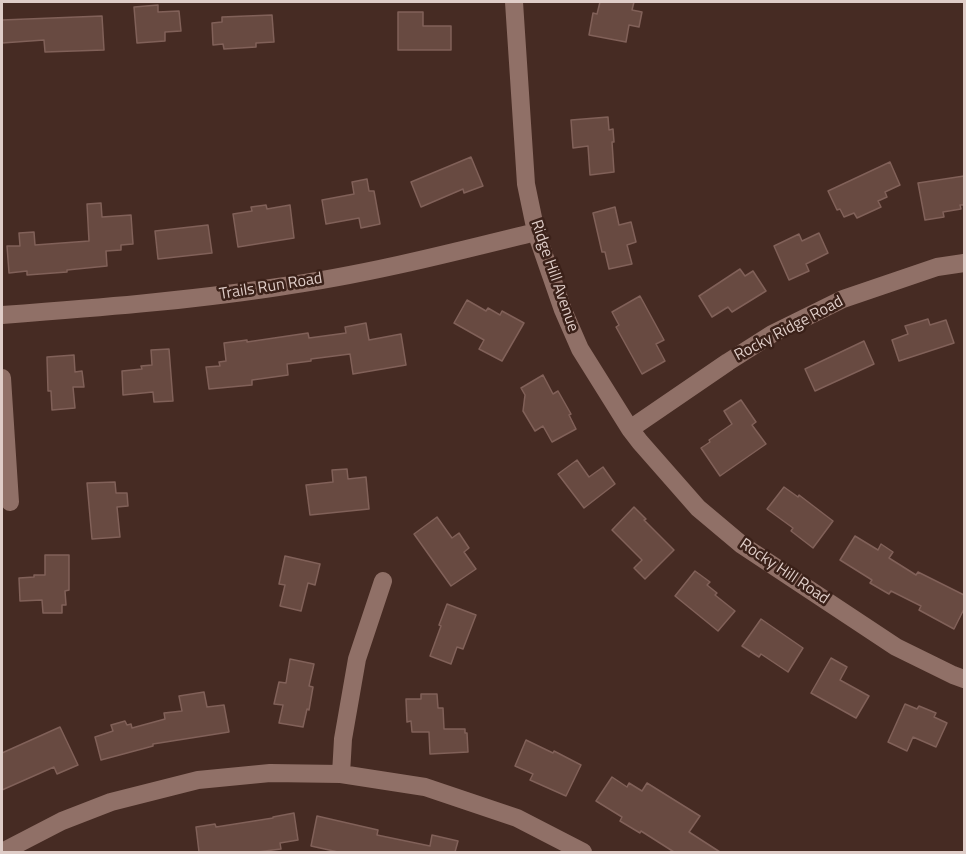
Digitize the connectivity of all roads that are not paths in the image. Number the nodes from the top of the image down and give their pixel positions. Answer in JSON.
{"nodes":[{"id":1,"x":514,"y":2,"type":"edge"},
{"id":2,"x":536,"y":232,"type":"junction"},
{"id":3,"x":964,"y":263,"type":"edge"},
{"id":4,"x":2,"y":315,"type":"edge"},
{"id":5,"x":2,"y":378,"type":"edge"},
{"id":6,"x":630,"y":429,"type":"junction"},
{"id":7,"x":9,"y":502,"type":"dead end"},
{"id":8,"x":383,"y":581,"type":"dead end"},
{"id":9,"x":964,"y":679,"type":"edge"},
{"id":10,"x":341,"y":774,"type":"junction"},
{"id":11,"x":3,"y":852,"type":"edge"},
{"id":12,"x":583,"y":852,"type":"edge"}],
"edges":[{"from":1,"to":2,"type":"street","name":"Ridge Hill Avenue"},
{"from":2,"to":4,"type":"street","name":"Trails Run Road"},
{"from":2,"to":6,"type":"street","name":"Ridge Hill Avenue"},
{"from":3,"to":6,"type":"street","name":"Rocky Ridge Road"},
{"from":5,"to":7,"type":"street"},
{"from":6,"to":9,"type":"street","name":"Rocky Hill Road"},
{"from":8,"to":10,"type":"street"},
{"from":10,"to":11,"type":"street"},
{"from":10,"to":12,"type":"street"}]}
